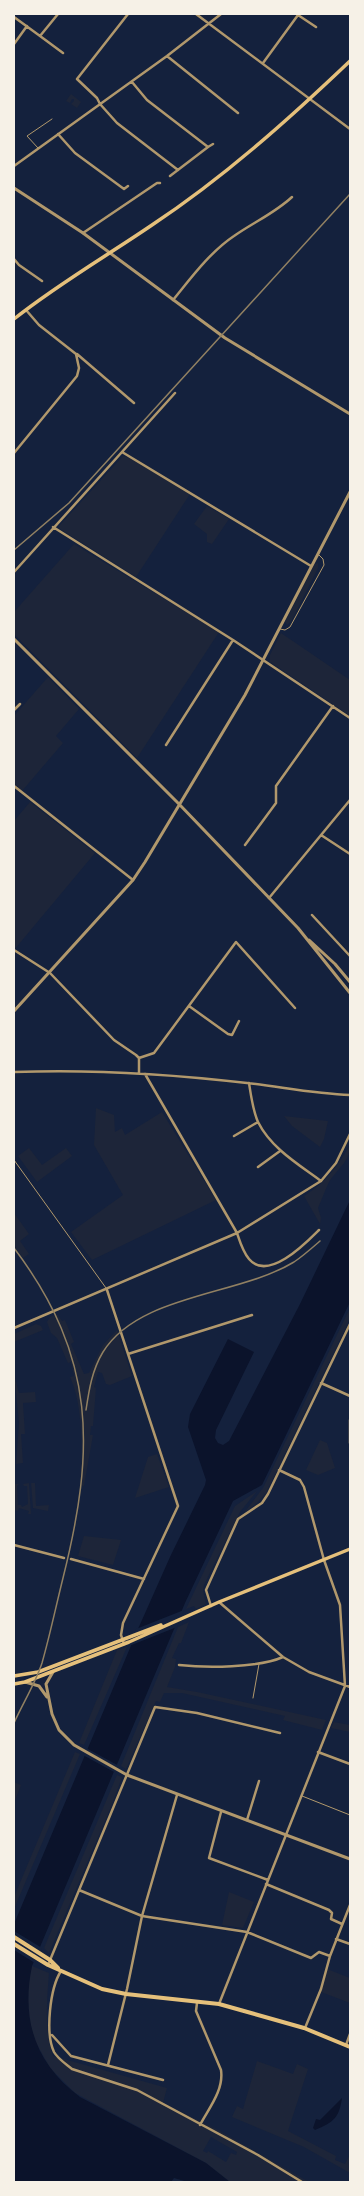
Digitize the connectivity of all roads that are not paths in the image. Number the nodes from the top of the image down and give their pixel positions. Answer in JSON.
{"nodes":[{"id":1,"x":58,"y":14,"type":"edge"},
{"id":2,"x":128,"y":14,"type":"edge"},
{"id":3,"x":196,"y":14,"type":"edge"},
{"id":4,"x":221,"y":14,"type":"edge"},
{"id":5,"x":298,"y":14,"type":"edge"},
{"id":6,"x":14,"y":17,"type":"edge"},
{"id":7,"x":209,"y":23,"type":"junction"},
{"id":8,"x":28,"y":26,"type":"junction"},
{"id":9,"x":316,"y":27,"type":"dead end"},
{"id":10,"x":40,"y":36,"type":"junction"},
{"id":11,"x":14,"y":44,"type":"edge"},
{"id":12,"x":63,"y":53,"type":"dead end"},
{"id":13,"x":167,"y":56,"type":"junction"},
{"id":14,"x":350,"y":61,"type":"edge"},
{"id":15,"x":263,"y":63,"type":"junction"},
{"id":16,"x":132,"y":82,"type":"junction"},
{"id":17,"x":311,"y":98,"type":"junction"},
{"id":18,"x":100,"y":104,"type":"junction"},
{"id":19,"x":238,"y":113,"type":"dead end"},
{"id":20,"x":52,"y":119,"type":"dead end"},
{"id":21,"x":350,"y":129,"type":"edge"},
{"id":22,"x":58,"y":134,"type":"junction"},
{"id":23,"x":213,"y":144,"type":"dead end"},
{"id":24,"x":208,"y":147,"type":"junction"},
{"id":25,"x":38,"y":148,"type":"junction"},
{"id":26,"x":14,"y":166,"type":"edge"},
{"id":27,"x":178,"y":170,"type":"junction"},
{"id":28,"x":170,"y":176,"type":"dead end"},
{"id":29,"x":160,"y":183,"type":"dead end"},
{"id":30,"x":128,"y":186,"type":"dead end"},
{"id":31,"x":14,"y":188,"type":"edge"},
{"id":32,"x":292,"y":197,"type":"dead end"},
{"id":33,"x":83,"y":233,"type":"junction"},
{"id":34,"x":108,"y":252,"type":"junction"},
{"id":35,"x":14,"y":259,"type":"edge"},
{"id":36,"x":42,"y":281,"type":"dead end"},
{"id":37,"x":173,"y":300,"type":"junction"},
{"id":38,"x":26,"y":310,"type":"junction"},
{"id":39,"x":14,"y":319,"type":"edge"},
{"id":40,"x":76,"y":354,"type":"junction"},
{"id":41,"x":175,"y":393,"type":"dead end"},
{"id":42,"x":134,"y":404,"type":"dead end"},
{"id":43,"x":350,"y":414,"type":"edge"},
{"id":44,"x":122,"y":452,"type":"junction"},
{"id":45,"x":14,"y":453,"type":"edge"},
{"id":46,"x":350,"y":492,"type":"edge"},
{"id":47,"x":53,"y":527,"type":"junction"},
{"id":48,"x":318,"y":554,"type":"junction"},
{"id":49,"x":311,"y":566,"type":"junction"},
{"id":50,"x":14,"y":572,"type":"edge"},
{"id":51,"x":279,"y":629,"type":"junction"},
{"id":52,"x":14,"y":639,"type":"edge"},
{"id":53,"x":233,"y":640,"type":"junction"},
{"id":54,"x":263,"y":660,"type":"junction"},
{"id":55,"x":20,"y":704,"type":"dead end"},
{"id":56,"x":333,"y":706,"type":"junction"},
{"id":57,"x":14,"y":710,"type":"edge"},
{"id":58,"x":350,"y":718,"type":"edge"},
{"id":59,"x":166,"y":745,"type":"dead end"},
{"id":60,"x":14,"y":786,"type":"edge"},
{"id":61,"x":350,"y":800,"type":"edge"},
{"id":62,"x":179,"y":804,"type":"junction"},
{"id":63,"x":321,"y":835,"type":"junction"},
{"id":64,"x":245,"y":845,"type":"dead end"},
{"id":65,"x":350,"y":854,"type":"edge"},
{"id":66,"x":133,"y":880,"type":"junction"},
{"id":67,"x":268,"y":899,"type":"junction"},
{"id":68,"x":312,"y":915,"type":"dead end"},
{"id":69,"x":305,"y":937,"type":"junction"},
{"id":70,"x":14,"y":950,"type":"edge"},
{"id":71,"x":350,"y":956,"type":"edge"},
{"id":72,"x":50,"y":972,"type":"junction"},
{"id":73,"x":350,"y":982,"type":"edge"},
{"id":74,"x":350,"y":994,"type":"edge"},
{"id":75,"x":189,"y":1006,"type":"junction"},
{"id":76,"x":295,"y":1008,"type":"dead end"},
{"id":77,"x":14,"y":1011,"type":"edge"},
{"id":78,"x":239,"y":1021,"type":"dead end"},
{"id":79,"x":139,"y":1058,"type":"junction"},
{"id":80,"x":14,"y":1072,"type":"edge"},
{"id":81,"x":138,"y":1072,"type":"junction"},
{"id":82,"x":145,"y":1073,"type":"junction"},
{"id":83,"x":249,"y":1083,"type":"junction"},
{"id":84,"x":350,"y":1095,"type":"edge"},
{"id":85,"x":258,"y":1122,"type":"junction"},
{"id":86,"x":350,"y":1134,"type":"edge"},
{"id":87,"x":234,"y":1136,"type":"dead end"},
{"id":88,"x":280,"y":1150,"type":"junction"},
{"id":89,"x":14,"y":1160,"type":"edge"},
{"id":90,"x":258,"y":1167,"type":"dead end"},
{"id":91,"x":321,"y":1181,"type":"junction"},
{"id":92,"x":319,"y":1230,"type":"dead end"},
{"id":93,"x":237,"y":1233,"type":"junction"},
{"id":94,"x":107,"y":1290,"type":"junction"},
{"id":95,"x":252,"y":1315,"type":"dead end"},
{"id":96,"x":350,"y":1324,"type":"edge"},
{"id":97,"x":14,"y":1328,"type":"edge"},
{"id":98,"x":128,"y":1354,"type":"junction"},
{"id":99,"x":321,"y":1383,"type":"junction"},
{"id":100,"x":350,"y":1396,"type":"edge"},
{"id":101,"x":350,"y":1420,"type":"edge"},
{"id":102,"x":350,"y":1443,"type":"edge"},
{"id":103,"x":279,"y":1470,"type":"junction"},
{"id":104,"x":14,"y":1545,"type":"edge"},
{"id":105,"x":350,"y":1549,"type":"edge"},
{"id":106,"x":64,"y":1558,"type":"dead end"},
{"id":107,"x":72,"y":1559,"type":"dead end"},
{"id":108,"x":324,"y":1560,"type":"junction"},
{"id":109,"x":144,"y":1579,"type":"junction"},
{"id":110,"x":219,"y":1602,"type":"junction"},
{"id":111,"x":211,"y":1606,"type":"junction"},
{"id":112,"x":183,"y":1617,"type":"junction"},
{"id":113,"x":122,"y":1639,"type":"junction"},
{"id":114,"x":124,"y":1644,"type":"junction"},
{"id":115,"x":283,"y":1657,"type":"junction"},
{"id":116,"x":259,"y":1663,"type":"junction"},
{"id":117,"x":179,"y":1665,"type":"dead end"},
{"id":118,"x":54,"y":1671,"type":"junction"},
{"id":119,"x":14,"y":1676,"type":"edge"},
{"id":120,"x":25,"y":1682,"type":"junction"},
{"id":121,"x":14,"y":1684,"type":"edge"},
{"id":122,"x":345,"y":1686,"type":"junction"},
{"id":123,"x":350,"y":1687,"type":"edge"},
{"id":124,"x":253,"y":1698,"type":"dead end"},
{"id":125,"x":48,"y":1701,"type":"junction"},
{"id":126,"x":280,"y":1732,"type":"dead end"},
{"id":127,"x":318,"y":1752,"type":"junction"},
{"id":128,"x":350,"y":1764,"type":"edge"},
{"id":129,"x":127,"y":1775,"type":"junction"},
{"id":130,"x":259,"y":1781,"type":"dead end"},
{"id":131,"x":177,"y":1795,"type":"junction"},
{"id":132,"x":301,"y":1795,"type":"junction"},
{"id":133,"x":221,"y":1812,"type":"junction"},
{"id":134,"x":350,"y":1815,"type":"edge"},
{"id":135,"x":247,"y":1820,"type":"junction"},
{"id":136,"x":286,"y":1834,"type":"junction"},
{"id":137,"x":350,"y":1859,"type":"edge"},
{"id":138,"x":268,"y":1880,"type":"junction"},
{"id":139,"x":266,"y":1884,"type":"junction"},
{"id":140,"x":79,"y":1890,"type":"junction"},
{"id":141,"x":350,"y":1905,"type":"edge"},
{"id":142,"x":142,"y":1916,"type":"junction"},
{"id":143,"x":342,"y":1924,"type":"junction"},
{"id":144,"x":247,"y":1932,"type":"junction"},
{"id":145,"x":14,"y":1937,"type":"edge"},
{"id":146,"x":336,"y":1939,"type":"junction"},
{"id":147,"x":14,"y":1944,"type":"edge"},
{"id":148,"x":350,"y":1944,"type":"edge"},
{"id":149,"x":330,"y":1956,"type":"junction"},
{"id":150,"x":50,"y":1960,"type":"junction"},
{"id":151,"x":48,"y":1965,"type":"junction"},
{"id":152,"x":60,"y":1970,"type":"junction"},
{"id":153,"x":126,"y":1994,"type":"junction"},
{"id":154,"x":197,"y":2003,"type":"junction"},
{"id":155,"x":219,"y":2004,"type":"junction"},
{"id":156,"x":304,"y":2028,"type":"junction"},
{"id":157,"x":51,"y":2034,"type":"junction"},
{"id":158,"x":350,"y":2034,"type":"edge"},
{"id":159,"x":348,"y":2046,"type":"edge"},
{"id":160,"x":108,"y":2065,"type":"junction"},
{"id":161,"x":163,"y":2080,"type":"dead end"},
{"id":162,"x":200,"y":2125,"type":"junction"},
{"id":163,"x":302,"y":2182,"type":"edge"}],
"edges":[{"from":1,"to":10,"type":"street"},
{"from":2,"to":18,"type":"street"},
{"from":3,"to":7,"type":"street"},
{"from":4,"to":7,"type":"street"},
{"from":5,"to":9,"type":"street"},
{"from":5,"to":15,"type":"street"},
{"from":6,"to":8,"type":"street"},
{"from":7,"to":13,"type":"street"},
{"from":7,"to":15,"type":"street"},
{"from":8,"to":10,"type":"street"},
{"from":8,"to":11,"type":"street"},
{"from":10,"to":12,"type":"street"},
{"from":13,"to":16,"type":"street"},
{"from":13,"to":19,"type":"street"},
{"from":14,"to":17,"type":"main road"},
{"from":15,"to":17,"type":"street"},
{"from":16,"to":18,"type":"street"},
{"from":16,"to":24,"type":"street"},
{"from":17,"to":21,"type":"street"},
{"from":17,"to":34,"type":"main road"},
{"from":18,"to":22,"type":"street"},
{"from":18,"to":27,"type":"street"},
{"from":20,"to":25,"type":"lane"},
{"from":22,"to":25,"type":"street"},
{"from":22,"to":30,"type":"street"},
{"from":23,"to":24,"type":"street"},
{"from":24,"to":27,"type":"street"},
{"from":25,"to":26,"type":"street"},
{"from":27,"to":28,"type":"street"},
{"from":29,"to":33,"type":"street"},
{"from":31,"to":33,"type":"street"},
{"from":32,"to":37,"type":"street"},
{"from":33,"to":34,"type":"street"},
{"from":34,"to":37,"type":"street"},
{"from":34,"to":38,"type":"main road"},
{"from":35,"to":36,"type":"street"},
{"from":37,"to":43,"type":"street"},
{"from":38,"to":39,"type":"main road"},
{"from":38,"to":40,"type":"street"},
{"from":40,"to":42,"type":"street"},
{"from":40,"to":45,"type":"street"},
{"from":41,"to":44,"type":"street"},
{"from":44,"to":47,"type":"street"},
{"from":44,"to":49,"type":"street"},
{"from":46,"to":48,"type":"street"},
{"from":47,"to":50,"type":"street"},
{"from":47,"to":53,"type":"street"},
{"from":48,"to":49,"type":"street"},
{"from":48,"to":51,"type":"lane"},
{"from":49,"to":51,"type":"street"},
{"from":51,"to":54,"type":"street"},
{"from":52,"to":62,"type":"street"},
{"from":53,"to":54,"type":"street"},
{"from":53,"to":59,"type":"street"},
{"from":54,"to":56,"type":"street"},
{"from":54,"to":62,"type":"street"},
{"from":55,"to":57,"type":"street"},
{"from":56,"to":58,"type":"street"},
{"from":56,"to":64,"type":"street"},
{"from":60,"to":66,"type":"street"},
{"from":61,"to":63,"type":"street"},
{"from":62,"to":66,"type":"street"},
{"from":62,"to":67,"type":"street"},
{"from":63,"to":65,"type":"street"},
{"from":63,"to":67,"type":"street"},
{"from":66,"to":72,"type":"street"},
{"from":67,"to":69,"type":"street"},
{"from":68,"to":71,"type":"street"},
{"from":69,"to":73,"type":"street"},
{"from":69,"to":74,"type":"street"},
{"from":70,"to":72,"type":"street"},
{"from":72,"to":77,"type":"street"},
{"from":72,"to":79,"type":"street"},
{"from":75,"to":76,"type":"street"},
{"from":75,"to":78,"type":"street"},
{"from":75,"to":79,"type":"street"},
{"from":79,"to":81,"type":"street"},
{"from":80,"to":81,"type":"street"},
{"from":81,"to":82,"type":"street"},
{"from":82,"to":83,"type":"street"},
{"from":82,"to":93,"type":"street"},
{"from":83,"to":84,"type":"street"},
{"from":83,"to":85,"type":"street"},
{"from":85,"to":87,"type":"street"},
{"from":85,"to":88,"type":"street"},
{"from":86,"to":91,"type":"street"},
{"from":88,"to":90,"type":"street"},
{"from":88,"to":91,"type":"street"},
{"from":89,"to":94,"type":"lane"},
{"from":91,"to":93,"type":"street"},
{"from":92,"to":93,"type":"street"},
{"from":93,"to":94,"type":"street"},
{"from":94,"to":97,"type":"street"},
{"from":94,"to":98,"type":"street"},
{"from":95,"to":98,"type":"street"},
{"from":96,"to":99,"type":"street"},
{"from":98,"to":109,"type":"street"},
{"from":99,"to":100,"type":"street"},
{"from":99,"to":103,"type":"street"},
{"from":101,"to":102,"type":"street"},
{"from":103,"to":108,"type":"street"},
{"from":103,"to":111,"type":"street"},
{"from":104,"to":106,"type":"street"},
{"from":105,"to":108,"type":"main road"},
{"from":107,"to":109,"type":"street"},
{"from":108,"to":110,"type":"main road"},
{"from":108,"to":122,"type":"street"},
{"from":109,"to":113,"type":"street"},
{"from":110,"to":111,"type":"main road"},
{"from":110,"to":115,"type":"street"},
{"from":111,"to":112,"type":"main road"},
{"from":112,"to":113,"type":"main road"},
{"from":112,"to":114,"type":"main road"},
{"from":113,"to":114,"type":"street"},
{"from":113,"to":119,"type":"main road"},
{"from":114,"to":118,"type":"main road"},
{"from":115,"to":116,"type":"street"},
{"from":115,"to":122,"type":"street"},
{"from":116,"to":117,"type":"street"},
{"from":116,"to":124,"type":"lane"},
{"from":118,"to":120,"type":"main road"},
{"from":118,"to":125,"type":"street"},
{"from":120,"to":121,"type":"main road"},
{"from":120,"to":125,"type":"street"},
{"from":122,"to":123,"type":"street"},
{"from":122,"to":127,"type":"street"},
{"from":125,"to":129,"type":"street"},
{"from":126,"to":129,"type":"street"},
{"from":127,"to":128,"type":"street"},
{"from":127,"to":132,"type":"street"},
{"from":129,"to":131,"type":"street"},
{"from":129,"to":140,"type":"street"},
{"from":130,"to":135,"type":"street"},
{"from":131,"to":133,"type":"street"},
{"from":131,"to":142,"type":"street"},
{"from":132,"to":134,"type":"lane"},
{"from":132,"to":136,"type":"street"},
{"from":133,"to":135,"type":"street"},
{"from":133,"to":138,"type":"street"},
{"from":135,"to":136,"type":"street"},
{"from":136,"to":137,"type":"street"},
{"from":136,"to":138,"type":"street"},
{"from":138,"to":139,"type":"street"},
{"from":139,"to":143,"type":"street"},
{"from":139,"to":144,"type":"street"},
{"from":140,"to":142,"type":"street"},
{"from":140,"to":150,"type":"street"},
{"from":141,"to":143,"type":"street"},
{"from":142,"to":144,"type":"street"},
{"from":142,"to":153,"type":"street"},
{"from":143,"to":146,"type":"street"},
{"from":144,"to":149,"type":"street"},
{"from":144,"to":155,"type":"street"},
{"from":145,"to":150,"type":"main road"},
{"from":146,"to":148,"type":"street"},
{"from":146,"to":149,"type":"street"},
{"from":147,"to":151,"type":"main road"},
{"from":149,"to":156,"type":"street"},
{"from":150,"to":151,"type":"street"},
{"from":150,"to":152,"type":"main road"},
{"from":151,"to":152,"type":"main road"},
{"from":152,"to":153,"type":"main road"},
{"from":152,"to":157,"type":"street"},
{"from":153,"to":154,"type":"main road"},
{"from":153,"to":160,"type":"street"},
{"from":154,"to":155,"type":"main road"},
{"from":154,"to":162,"type":"street"},
{"from":155,"to":156,"type":"main road"},
{"from":156,"to":159,"type":"main road"},
{"from":157,"to":160,"type":"street"},
{"from":157,"to":162,"type":"street"},
{"from":158,"to":159,"type":"street"},
{"from":160,"to":161,"type":"street"},
{"from":162,"to":163,"type":"street"}]}
